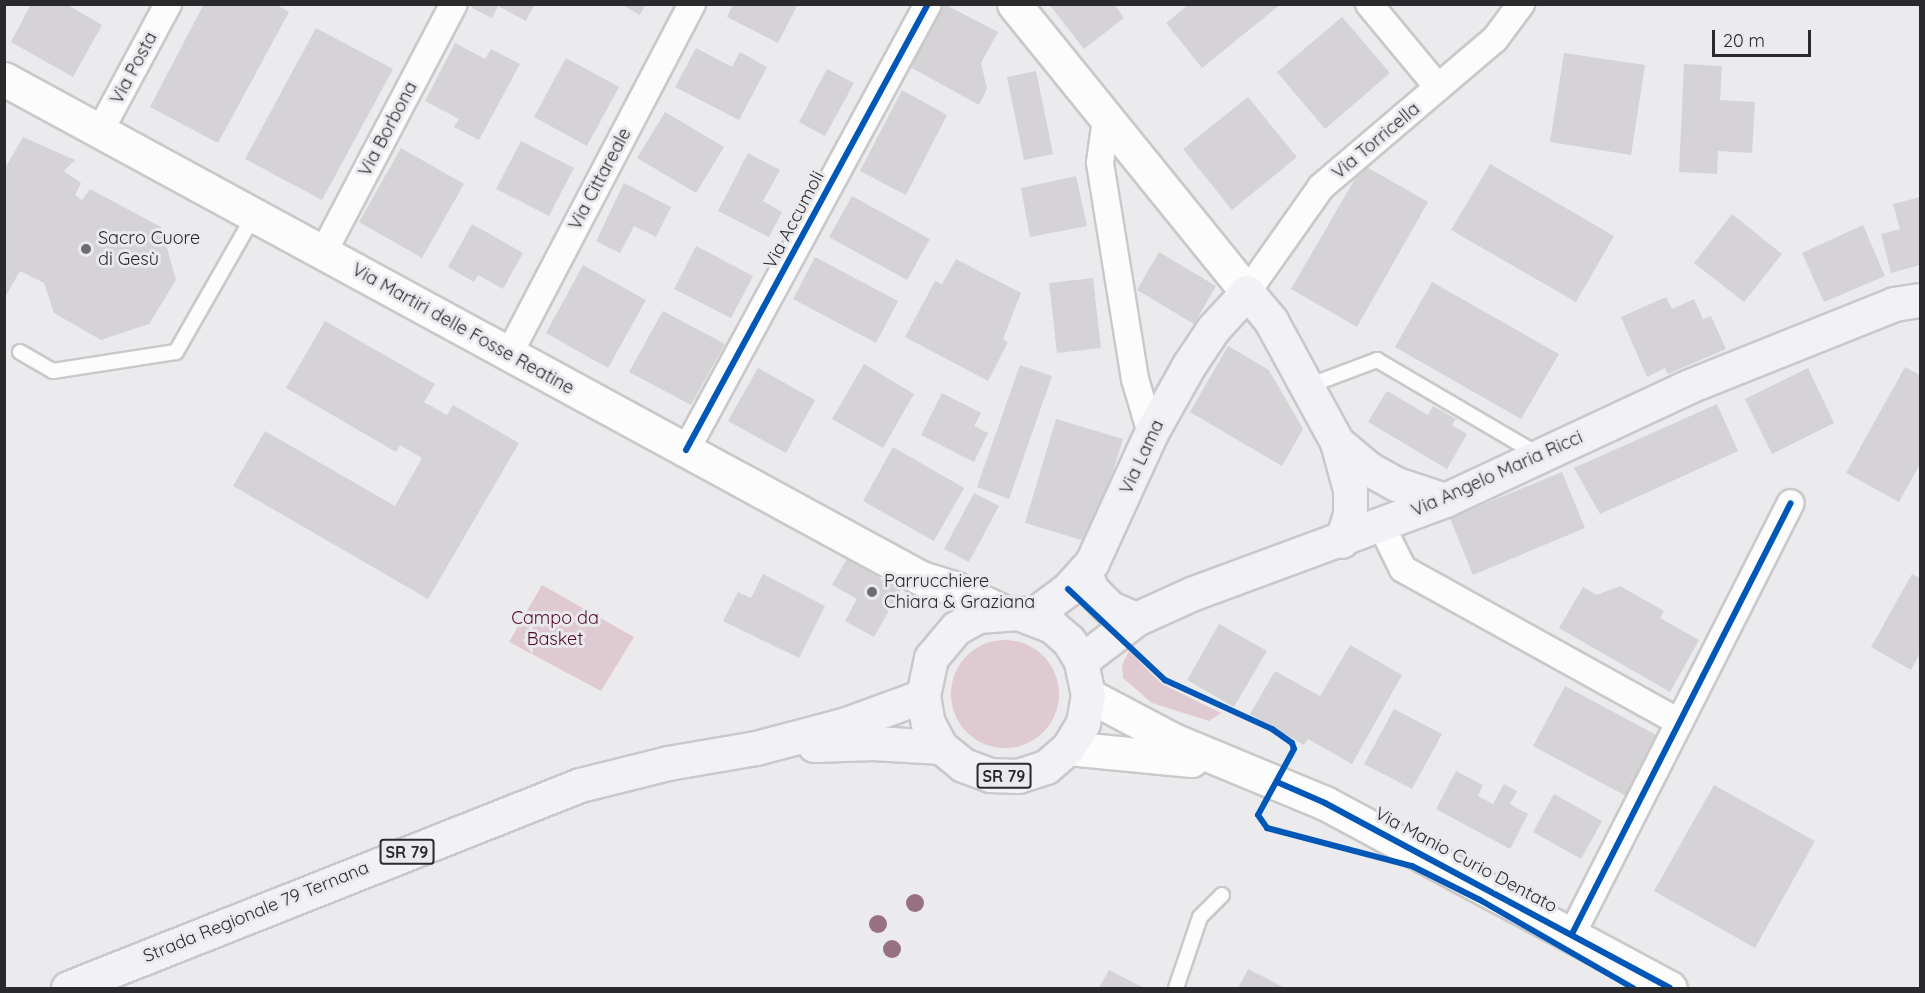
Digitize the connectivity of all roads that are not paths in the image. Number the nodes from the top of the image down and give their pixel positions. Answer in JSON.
{"nodes":[{"id":1,"x":168,"y":4,"type":"edge"},
{"id":2,"x":454,"y":4,"type":"edge"},
{"id":3,"x":692,"y":4,"type":"edge"},
{"id":4,"x":928,"y":4,"type":"edge"},
{"id":5,"x":1014,"y":4,"type":"edge"},
{"id":6,"x":1369,"y":4,"type":"edge"},
{"id":7,"x":1521,"y":4,"type":"edge"},
{"id":8,"x":4,"y":79,"type":"edge"},
{"id":9,"x":1438,"y":87,"type":"junction"},
{"id":10,"x":1106,"y":119,"type":"junction"},
{"id":11,"x":100,"y":131,"type":"junction"},
{"id":12,"x":254,"y":215,"type":"junction"},
{"id":13,"x":323,"y":252,"type":"junction"},
{"id":14,"x":1247,"y":292,"type":"junction"},
{"id":15,"x":1920,"y":300,"type":"edge"},
{"id":16,"x":20,"y":352,"type":"dead end"},
{"id":17,"x":508,"y":354,"type":"junction"},
{"id":18,"x":1308,"y":386,"type":"junction"},
{"id":19,"x":1151,"y":433,"type":"junction"},
{"id":20,"x":1337,"y":442,"type":"junction"},
{"id":21,"x":686,"y":450,"type":"junction"},
{"id":22,"x":1540,"y":455,"type":"junction"},
{"id":23,"x":1445,"y":500,"type":"junction"},
{"id":24,"x":1791,"y":502,"type":"dead end"},
{"id":25,"x":1381,"y":525,"type":"junction"},
{"id":26,"x":1342,"y":541,"type":"junction"},
{"id":27,"x":1084,"y":571,"type":"junction"},
{"id":28,"x":921,"y":578,"type":"junction"},
{"id":29,"x":1018,"y":614,"type":"junction"},
{"id":30,"x":1136,"y":619,"type":"junction"},
{"id":31,"x":956,"y":628,"type":"junction"},
{"id":32,"x":1081,"y":661,"type":"junction"},
{"id":33,"x":1088,"y":695,"type":"junction"},
{"id":34,"x":922,"y":696,"type":"junction"},
{"id":35,"x":1679,"y":722,"type":"junction"},
{"id":36,"x":941,"y":747,"type":"junction"},
{"id":37,"x":756,"y":748,"type":"junction"},
{"id":38,"x":1068,"y":748,"type":"junction"},
{"id":39,"x":1243,"y":770,"type":"junction"},
{"id":40,"x":1222,"y":896,"type":"dead end"},
{"id":41,"x":1572,"y":934,"type":"junction"},
{"id":42,"x":68,"y":988,"type":"edge"},
{"id":43,"x":1176,"y":988,"type":"edge"},
{"id":44,"x":1670,"y":988,"type":"edge"}],
"edges":[{"from":1,"to":11,"type":"street","name":"Via Posta"},
{"from":2,"to":13,"type":"street","name":"Via Borbona"},
{"from":3,"to":17,"type":"street","name":"Via Cittareale"},
{"from":4,"to":21,"type":"street","name":"Via Accumoli"},
{"from":5,"to":10,"type":"main road"},
{"from":6,"to":9,"type":"street"},
{"from":7,"to":9,"type":"street","name":"Via Torricella"},
{"from":8,"to":11,"type":"main road","name":"Via Martiri delle Fosse Reatine"},
{"from":9,"to":14,"type":"street","name":"Via Torricella"},
{"from":10,"to":14,"type":"main road"},
{"from":10,"to":19,"type":"street"},
{"from":11,"to":12,"type":"main road","name":"Via Martiri delle Fosse Reatine"},
{"from":12,"to":13,"type":"main road","name":"Via Martiri delle Fosse Reatine"},
{"from":12,"to":16,"type":"lane"},
{"from":13,"to":17,"type":"main road","name":"Via Martiri delle Fosse Reatine"},
{"from":14,"to":18,"type":"main road"},
{"from":14,"to":19,"type":"main road","name":"Via Lama"},
{"from":15,"to":22,"type":"main road","name":"Via Angelo Maria Ricci"},
{"from":17,"to":21,"type":"main road","name":"Via Martiri delle Fosse Reatine"},
{"from":18,"to":20,"type":"main road"},
{"from":18,"to":22,"type":"lane"},
{"from":19,"to":27,"type":"main road","name":"Via Lama"},
{"from":20,"to":23,"type":"main road"},
{"from":20,"to":26,"type":"main road"},
{"from":21,"to":28,"type":"main road","name":"Via Martiri delle Fosse Reatine"},
{"from":22,"to":23,"type":"main road","name":"Via Angelo Maria Ricci"},
{"from":23,"to":25,"type":"main road","name":"Via Angelo Maria Ricci"},
{"from":24,"to":35,"type":"street"},
{"from":25,"to":26,"type":"main road","name":"Via Angelo Maria Ricci"},
{"from":25,"to":35,"type":"street"},
{"from":26,"to":30,"type":"main road","name":"Via Angelo Maria Ricci"},
{"from":27,"to":29,"type":"main road","name":"Via Lama"},
{"from":27,"to":30,"type":"main road"},
{"from":28,"to":29,"type":"main road","name":"Via Martiri delle Fosse Reatine"},
{"from":28,"to":31,"type":"main road","name":"Via Martiri delle Fosse Reatine"},
{"from":29,"to":31,"type":"main road"},
{"from":29,"to":32,"type":"main road"},
{"from":30,"to":32,"type":"main road","name":"Via Angelo Maria Ricci"},
{"from":31,"to":34,"type":"main road"},
{"from":32,"to":33,"type":"main road"},
{"from":33,"to":38,"type":"main road"},
{"from":33,"to":39,"type":"main road","name":"Via Manio Curio Dentato"},
{"from":34,"to":36,"type":"main road"},
{"from":34,"to":37,"type":"main road","name":"Strada Regionale 79 Ternana","number":"SR 79"},
{"from":35,"to":41,"type":"street"},
{"from":36,"to":37,"type":"main road","name":"Strada Regionale 79 Ternana","number":"SR 79"},
{"from":36,"to":38,"type":"main road","number":"SR 79"},
{"from":37,"to":42,"type":"main road","name":"Strada Regionale 79 Ternana","number":"SR 79"},
{"from":38,"to":39,"type":"main road","name":"Via Manio Curio Dentato"},
{"from":39,"to":41,"type":"main road","name":"Via Manio Curio Dentato"},
{"from":40,"to":43,"type":"lane"},
{"from":41,"to":44,"type":"main road","name":"Via Manio Curio Dentato"}]}
